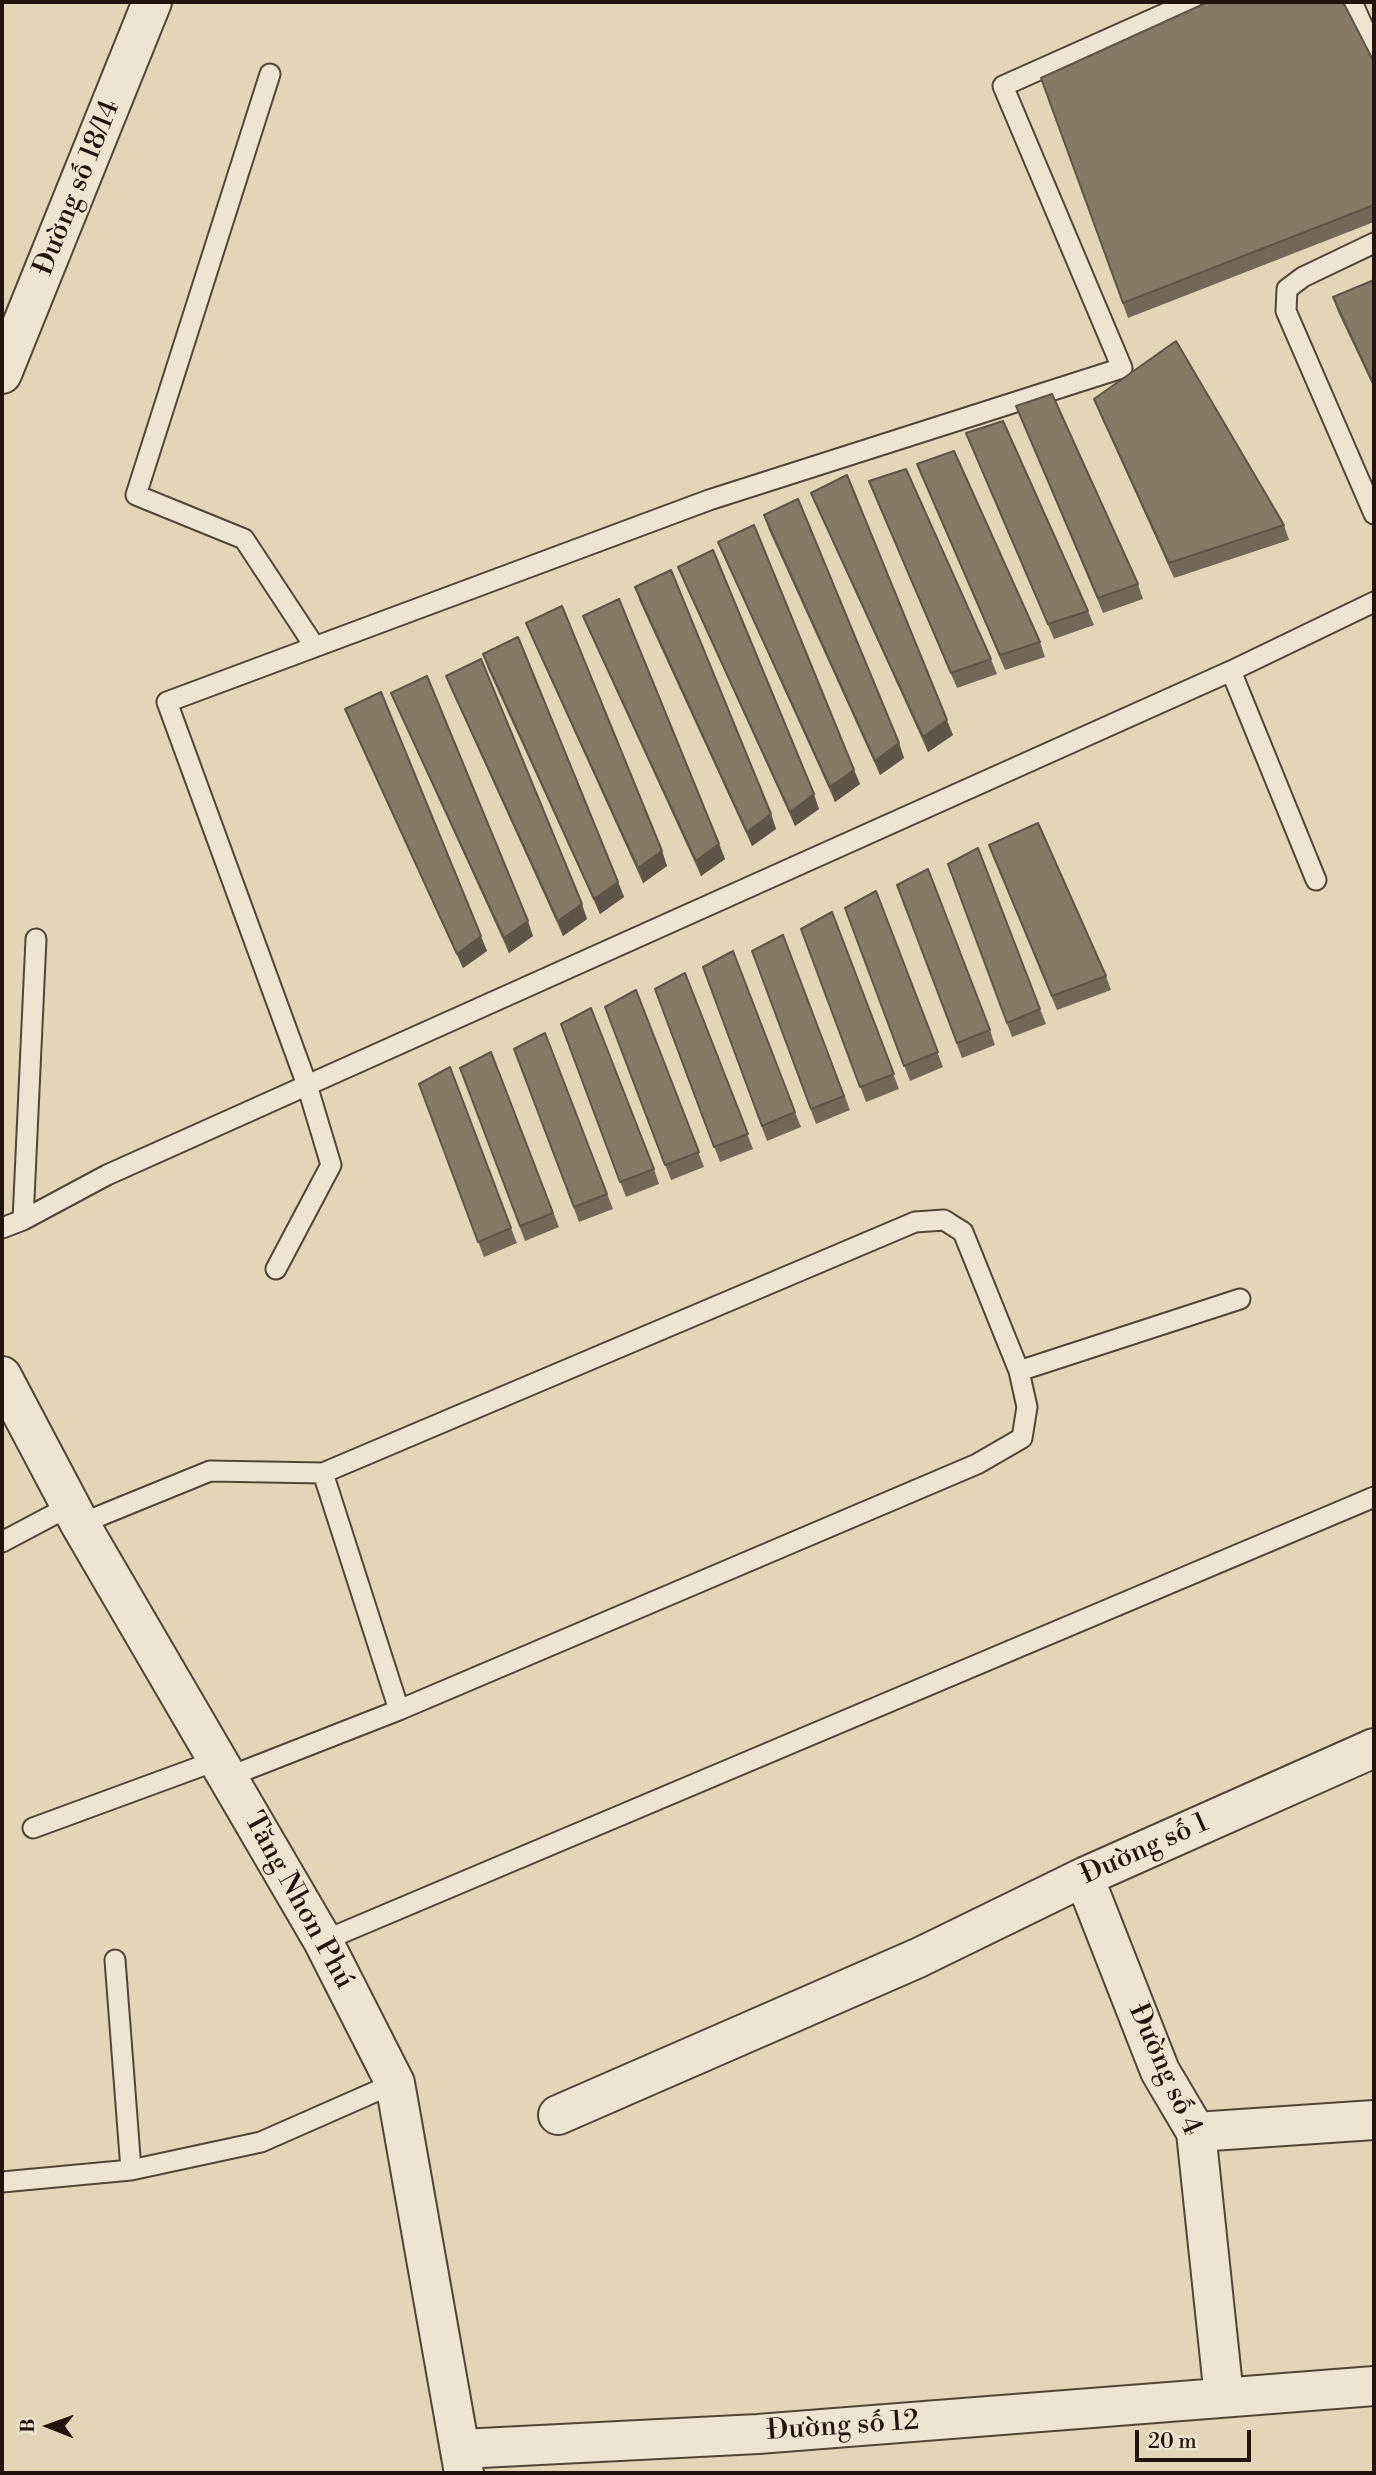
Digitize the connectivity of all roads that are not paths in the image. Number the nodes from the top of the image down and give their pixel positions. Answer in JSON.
{"nodes":[{"id":1,"x":152,"y":2,"type":"edge"},
{"id":2,"x":1191,"y":2,"type":"edge"},
{"id":3,"x":1352,"y":2,"type":"edge"},
{"id":4,"x":1374,"y":51,"type":"edge"},
{"id":5,"x":270,"y":74,"type":"dead end"},
{"id":6,"x":1374,"y":243,"type":"edge"},
{"id":7,"x":2,"y":374,"type":"edge"},
{"id":8,"x":1374,"y":514,"type":"edge"},
{"id":9,"x":1374,"y":602,"type":"edge"},
{"id":10,"x":315,"y":647,"type":"junction"},
{"id":11,"x":1231,"y":671,"type":"junction"},
{"id":12,"x":1315,"y":880,"type":"dead end"},
{"id":13,"x":36,"y":939,"type":"dead end"},
{"id":14,"x":307,"y":1085,"type":"junction"},
{"id":15,"x":23,"y":1220,"type":"junction"},
{"id":16,"x":2,"y":1228,"type":"edge"},
{"id":17,"x":276,"y":1269,"type":"dead end"},
{"id":18,"x":1240,"y":1299,"type":"dead end"},
{"id":19,"x":1019,"y":1371,"type":"junction"},
{"id":20,"x":2,"y":1376,"type":"edge"},
{"id":21,"x":323,"y":1473,"type":"junction"},
{"id":22,"x":1374,"y":1497,"type":"edge"},
{"id":23,"x":75,"y":1515,"type":"junction"},
{"id":24,"x":2,"y":1542,"type":"edge"},
{"id":25,"x":399,"y":1710,"type":"junction"},
{"id":26,"x":1374,"y":1748,"type":"edge"},
{"id":27,"x":223,"y":1769,"type":"junction"},
{"id":28,"x":33,"y":1828,"type":"dead end"},
{"id":29,"x":1084,"y":1877,"type":"junction"},
{"id":30,"x":323,"y":1941,"type":"junction"},
{"id":31,"x":115,"y":1960,"type":"dead end"},
{"id":32,"x":395,"y":2083,"type":"junction"},
{"id":33,"x":558,"y":2115,"type":"dead end"},
{"id":34,"x":1374,"y":2120,"type":"edge"},
{"id":35,"x":1196,"y":2132,"type":"junction"},
{"id":36,"x":131,"y":2170,"type":"junction"},
{"id":37,"x":2,"y":2182,"type":"edge"},
{"id":38,"x":1374,"y":2386,"type":"edge"},
{"id":39,"x":1224,"y":2398,"type":"junction"},
{"id":40,"x":462,"y":2461,"type":"edge"}],
"edges":[{"from":1,"to":7,"type":"street","name":"Đường số 18/14"},
{"from":2,"to":10,"type":"lane"},
{"from":3,"to":4,"type":"lane"},
{"from":5,"to":10,"type":"lane"},
{"from":6,"to":8,"type":"lane"},
{"from":9,"to":11,"type":"lane"},
{"from":10,"to":14,"type":"lane"},
{"from":11,"to":12,"type":"lane"},
{"from":11,"to":14,"type":"lane"},
{"from":13,"to":15,"type":"lane"},
{"from":14,"to":15,"type":"lane"},
{"from":14,"to":17,"type":"lane"},
{"from":15,"to":16,"type":"lane"},
{"from":18,"to":19,"type":"lane"},
{"from":19,"to":21,"type":"lane"},
{"from":19,"to":25,"type":"lane"},
{"from":20,"to":23,"type":"street","name":"Tăng Nhơn Phú"},
{"from":21,"to":23,"type":"lane"},
{"from":21,"to":25,"type":"lane"},
{"from":22,"to":30,"type":"lane"},
{"from":23,"to":24,"type":"lane"},
{"from":23,"to":27,"type":"street","name":"Tăng Nhơn Phú"},
{"from":25,"to":27,"type":"lane"},
{"from":26,"to":29,"type":"street","name":"Đường số 1"},
{"from":27,"to":28,"type":"lane"},
{"from":27,"to":30,"type":"street","name":"Tăng Nhơn Phú"},
{"from":29,"to":33,"type":"street","name":"Đường số 1"},
{"from":29,"to":35,"type":"street","name":"Đường số 4"},
{"from":30,"to":32,"type":"street","name":"Tăng Nhơn Phú"},
{"from":31,"to":36,"type":"lane"},
{"from":32,"to":36,"type":"lane"},
{"from":32,"to":40,"type":"street","name":"Tăng Nhơn Phú"},
{"from":34,"to":35,"type":"street"},
{"from":35,"to":39,"type":"street","name":"Đường số 4"},
{"from":36,"to":37,"type":"lane"},
{"from":38,"to":39,"type":"street"},
{"from":39,"to":40,"type":"street","name":"Đường số 12"}]}
